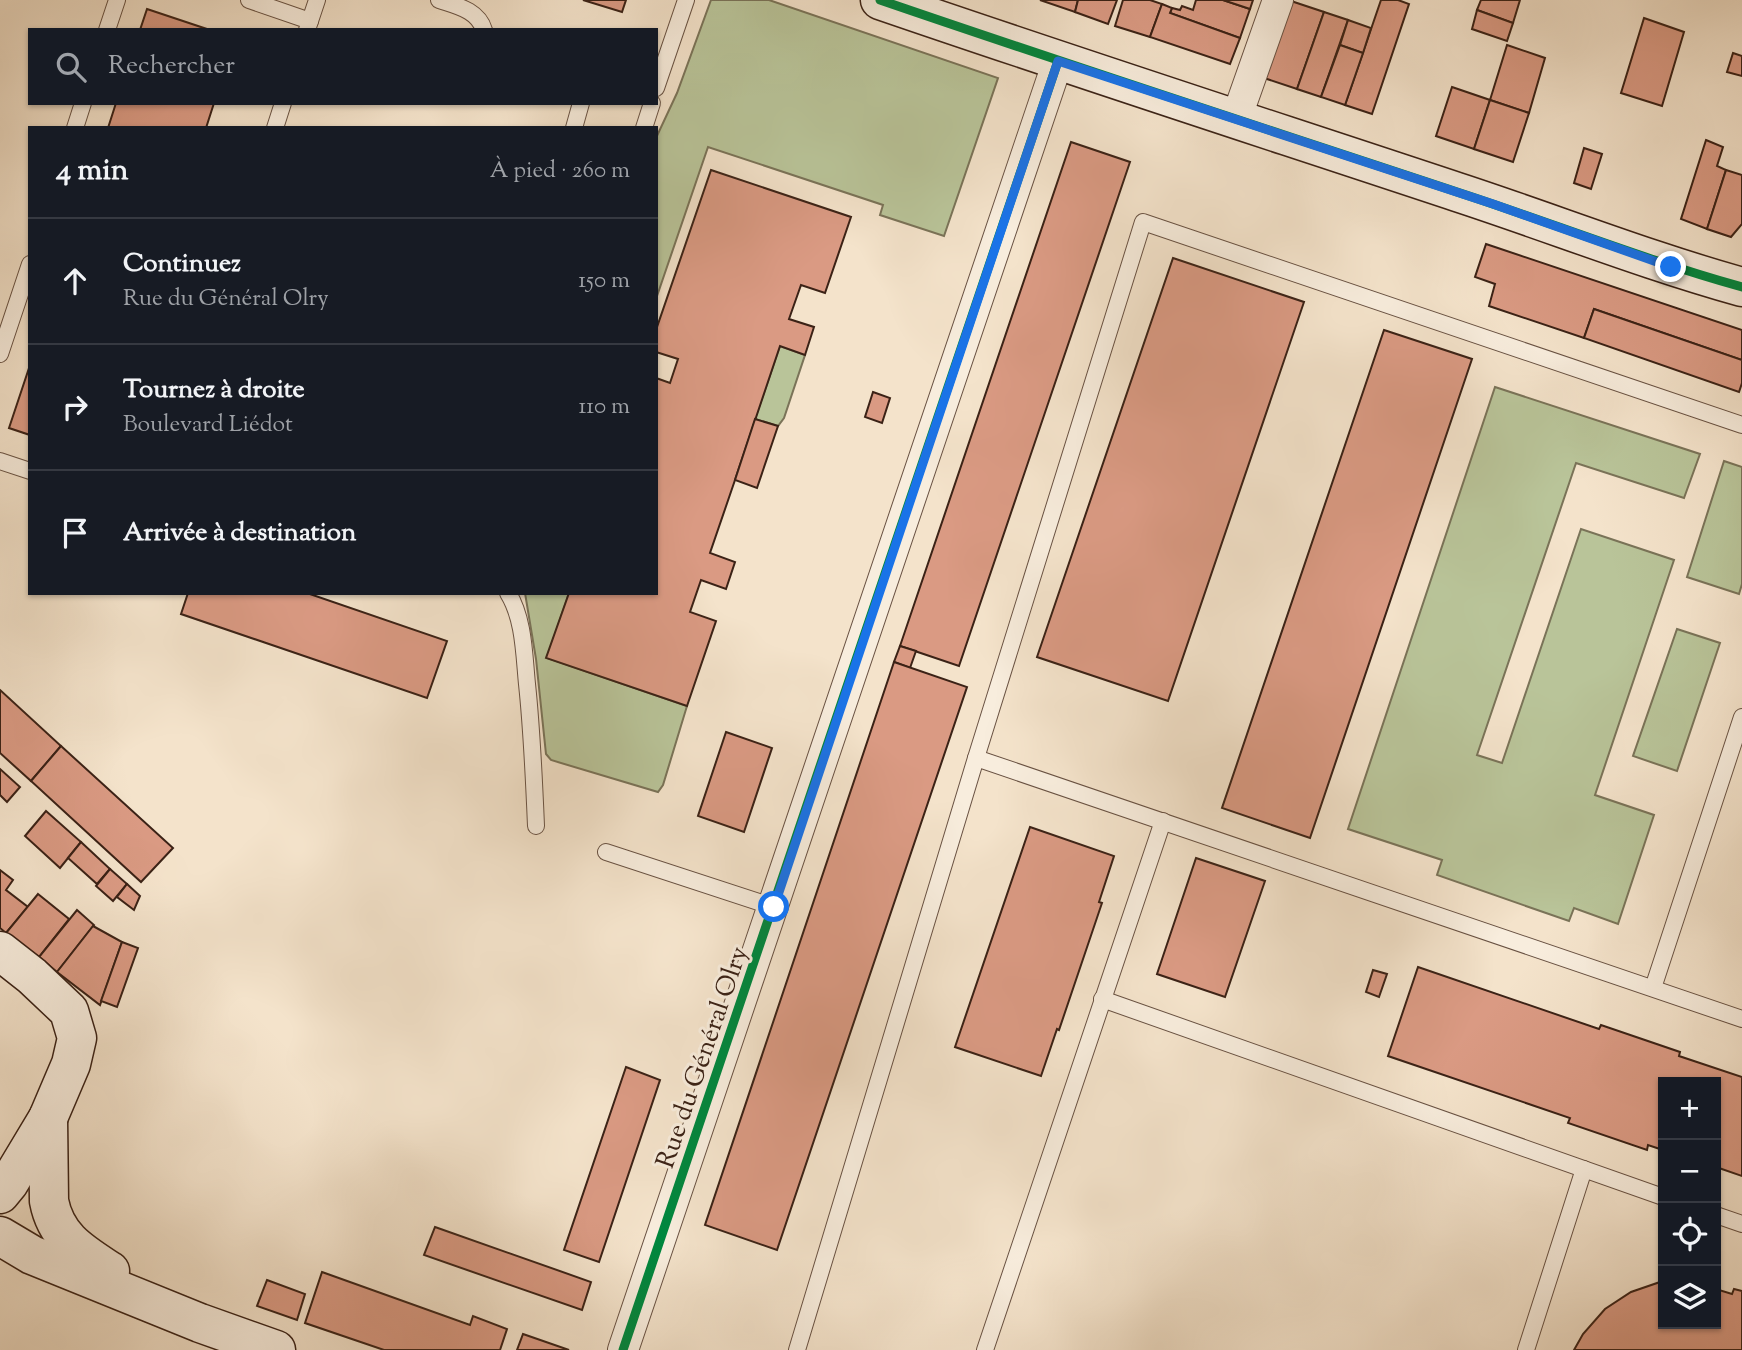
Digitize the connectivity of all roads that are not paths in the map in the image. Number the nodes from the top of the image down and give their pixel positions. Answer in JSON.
{"nodes":[{"id":1,"x":117,"y":0,"type":"edge"},
{"id":2,"x":249,"y":0,"type":"edge"},
{"id":3,"x":317,"y":0,"type":"edge"},
{"id":4,"x":439,"y":0,"type":"edge"},
{"id":5,"x":686,"y":0,"type":"edge"},
{"id":6,"x":880,"y":0,"type":"edge"},
{"id":7,"x":1278,"y":0,"type":"edge"},
{"id":8,"x":309,"y":25,"type":"edge"},
{"id":9,"x":108,"y":28,"type":"edge"},
{"id":10,"x":483,"y":28,"type":"edge"},
{"id":11,"x":1058,"y":61,"type":"junction"},
{"id":12,"x":658,"y":82,"type":"edge"},
{"id":13,"x":82,"y":105,"type":"edge"},
{"id":14,"x":282,"y":105,"type":"edge"},
{"id":15,"x":580,"y":105,"type":"edge"},
{"id":16,"x":651,"y":105,"type":"edge"},
{"id":17,"x":1236,"y":119,"type":"junction"},
{"id":18,"x":76,"y":126,"type":"edge"},
{"id":19,"x":276,"y":126,"type":"edge"},
{"id":20,"x":575,"y":126,"type":"edge"},
{"id":21,"x":645,"y":126,"type":"edge"},
{"id":22,"x":28,"y":270,"type":"edge"},
{"id":23,"x":1742,"y":287,"type":"edge"},
{"id":24,"x":0,"y":354,"type":"edge"},
{"id":25,"x":1742,"y":425,"type":"edge"},
{"id":26,"x":0,"y":461,"type":"edge"},
{"id":27,"x":28,"y":470,"type":"edge"},
{"id":28,"x":509,"y":595,"type":"edge"},
{"id":29,"x":1742,"y":717,"type":"edge"},
{"id":30,"x":976,"y":758,"type":"junction"},
{"id":31,"x":1163,"y":821,"type":"junction"},
{"id":32,"x":536,"y":826,"type":"dead end"},
{"id":33,"x":606,"y":852,"type":"dead end"},
{"id":34,"x":774,"y":907,"type":"junction"},
{"id":35,"x":0,"y":951,"type":"edge"},
{"id":36,"x":1653,"y":988,"type":"junction"},
{"id":37,"x":1102,"y":999,"type":"junction"},
{"id":38,"x":1742,"y":1018,"type":"edge"},
{"id":39,"x":48,"y":1118,"type":"junction"},
{"id":40,"x":1584,"y":1169,"type":"junction"},
{"id":41,"x":0,"y":1194,"type":"edge"},
{"id":42,"x":1658,"y":1195,"type":"edge"},
{"id":43,"x":1721,"y":1217,"type":"edge"},
{"id":44,"x":1742,"y":1224,"type":"edge"},
{"id":45,"x":0,"y":1236,"type":"edge"},
{"id":46,"x":160,"y":1305,"type":"junction"},
{"id":47,"x":276,"y":1350,"type":"edge"},
{"id":48,"x":623,"y":1350,"type":"edge"},
{"id":49,"x":797,"y":1350,"type":"edge"},
{"id":50,"x":985,"y":1350,"type":"edge"},
{"id":51,"x":1526,"y":1350,"type":"edge"}],
"edges":[{"from":1,"to":9,"type":"lane"},
{"from":2,"to":8,"type":"lane"},
{"from":3,"to":8,"type":"lane"},
{"from":4,"to":10,"type":"lane"},
{"from":5,"to":12,"type":"lane"},
{"from":6,"to":11,"type":"main road"},
{"from":7,"to":17,"type":"street"},
{"from":11,"to":17,"type":"main road"},
{"from":11,"to":34,"type":"street","name":"Rue du Général Olry"},
{"from":13,"to":18,"type":"lane"},
{"from":14,"to":19,"type":"lane"},
{"from":15,"to":20,"type":"lane"},
{"from":16,"to":21,"type":"lane"},
{"from":17,"to":23,"type":"main road"},
{"from":22,"to":24,"type":"lane"},
{"from":25,"to":30,"type":"lane"},
{"from":26,"to":27,"type":"lane"},
{"from":28,"to":32,"type":"lane"},
{"from":29,"to":36,"type":"lane"},
{"from":30,"to":31,"type":"lane"},
{"from":30,"to":49,"type":"lane"},
{"from":31,"to":36,"type":"lane"},
{"from":31,"to":37,"type":"lane"},
{"from":33,"to":34,"type":"lane"},
{"from":34,"to":48,"type":"street","name":"Rue du Général Olry"},
{"from":35,"to":39,"type":"main road"},
{"from":36,"to":38,"type":"lane"},
{"from":37,"to":40,"type":"lane"},
{"from":37,"to":50,"type":"lane"},
{"from":39,"to":41,"type":"main road"},
{"from":39,"to":46,"type":"main road"},
{"from":40,"to":42,"type":"lane"},
{"from":40,"to":51,"type":"lane"},
{"from":43,"to":44,"type":"lane"},
{"from":45,"to":46,"type":"main road"},
{"from":46,"to":47,"type":"main road"}]}
